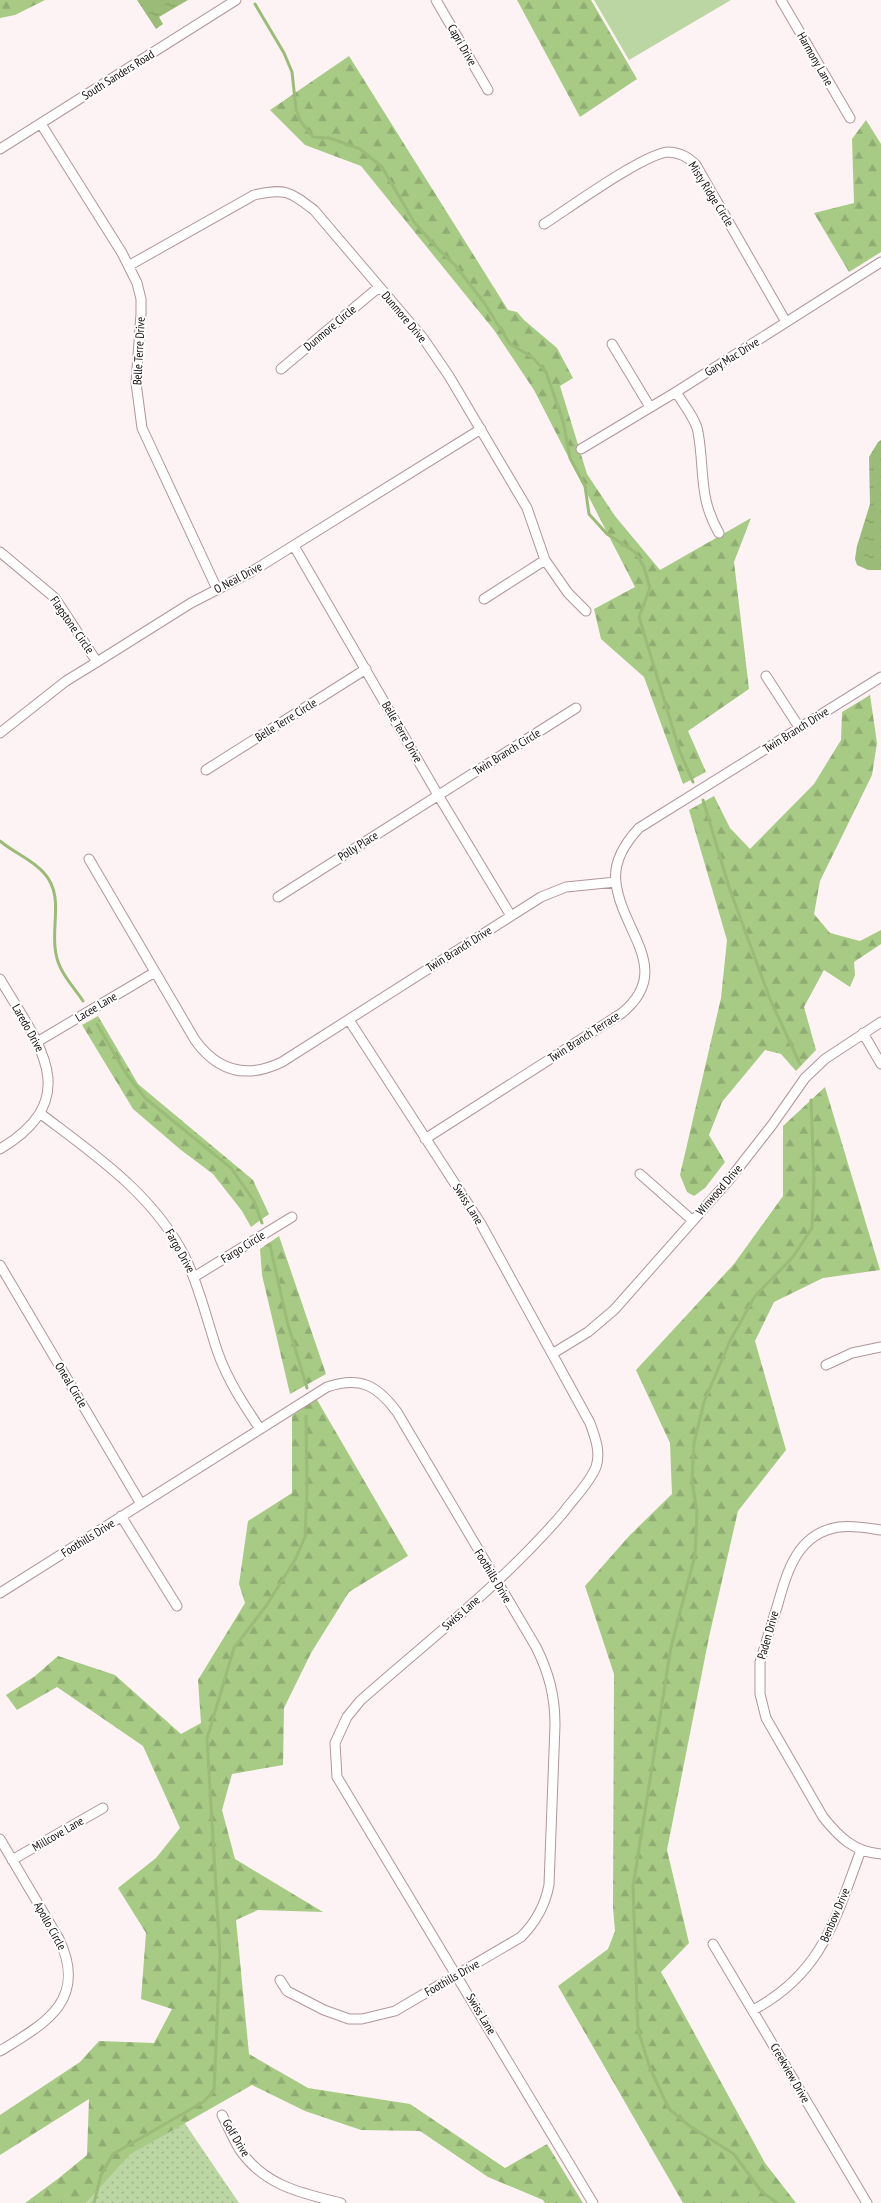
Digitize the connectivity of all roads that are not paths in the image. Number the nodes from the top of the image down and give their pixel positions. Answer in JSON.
{"nodes":[{"id":1,"x":236,"y":0,"type":"edge"},
{"id":2,"x":436,"y":0,"type":"edge"},
{"id":3,"x":781,"y":0,"type":"edge"},
{"id":4,"x":488,"y":90,"type":"dead end"},
{"id":5,"x":850,"y":118,"type":"dead end"},
{"id":6,"x":41,"y":124,"type":"junction"},
{"id":7,"x":0,"y":149,"type":"edge"},
{"id":8,"x":544,"y":224,"type":"dead end"},
{"id":9,"x":881,"y":262,"type":"edge"},
{"id":10,"x":130,"y":265,"type":"junction"},
{"id":11,"x":379,"y":287,"type":"junction"},
{"id":12,"x":786,"y":322,"type":"junction"},
{"id":13,"x":612,"y":344,"type":"dead end"},
{"id":14,"x":281,"y":369,"type":"dead end"},
{"id":15,"x":676,"y":392,"type":"junction"},
{"id":16,"x":650,"y":407,"type":"junction"},
{"id":17,"x":481,"y":429,"type":"junction"},
{"id":18,"x":581,"y":449,"type":"dead end"},
{"id":19,"x":719,"y":532,"type":"dead end"},
{"id":20,"x":294,"y":546,"type":"junction"},
{"id":21,"x":0,"y":552,"type":"edge"},
{"id":22,"x":545,"y":560,"type":"junction"},
{"id":23,"x":217,"y":589,"type":"junction"},
{"id":24,"x":484,"y":599,"type":"dead end"},
{"id":25,"x":586,"y":611,"type":"dead end"},
{"id":26,"x":97,"y":662,"type":"junction"},
{"id":27,"x":366,"y":670,"type":"junction"},
{"id":28,"x":766,"y":676,"type":"dead end"},
{"id":29,"x":881,"y":677,"type":"edge"},
{"id":30,"x":576,"y":708,"type":"dead end"},
{"id":31,"x":799,"y":727,"type":"junction"},
{"id":32,"x":0,"y":733,"type":"edge"},
{"id":33,"x":206,"y":770,"type":"dead end"},
{"id":34,"x":438,"y":796,"type":"junction"},
{"id":35,"x":89,"y":859,"type":"dead end"},
{"id":36,"x":616,"y":882,"type":"junction"},
{"id":37,"x":278,"y":897,"type":"dead end"},
{"id":38,"x":511,"y":916,"type":"junction"},
{"id":39,"x":155,"y":972,"type":"junction"},
{"id":40,"x":0,"y":979,"type":"edge"},
{"id":41,"x":348,"y":1020,"type":"junction"},
{"id":42,"x":881,"y":1022,"type":"edge"},
{"id":43,"x":863,"y":1033,"type":"junction"},
{"id":44,"x":38,"y":1042,"type":"junction"},
{"id":45,"x":881,"y":1064,"type":"edge"},
{"id":46,"x":41,"y":1114,"type":"junction"},
{"id":47,"x":425,"y":1139,"type":"junction"},
{"id":48,"x":0,"y":1148,"type":"edge"},
{"id":49,"x":640,"y":1174,"type":"dead end"},
{"id":50,"x":292,"y":1217,"type":"dead end"},
{"id":51,"x":692,"y":1220,"type":"junction"},
{"id":52,"x":0,"y":1265,"type":"edge"},
{"id":53,"x":194,"y":1278,"type":"junction"},
{"id":54,"x":881,"y":1347,"type":"edge"},
{"id":55,"x":552,"y":1354,"type":"junction"},
{"id":56,"x":826,"y":1365,"type":"dead end"},
{"id":57,"x":260,"y":1429,"type":"junction"},
{"id":58,"x":141,"y":1504,"type":"junction"},
{"id":59,"x":122,"y":1516,"type":"junction"},
{"id":60,"x":881,"y":1530,"type":"edge"},
{"id":61,"x":497,"y":1582,"type":"junction"},
{"id":62,"x":0,"y":1594,"type":"edge"},
{"id":63,"x":177,"y":1606,"type":"dead end"},
{"id":64,"x":103,"y":1808,"type":"dead end"},
{"id":65,"x":0,"y":1839,"type":"edge"},
{"id":66,"x":861,"y":1850,"type":"junction"},
{"id":67,"x":881,"y":1854,"type":"edge"},
{"id":68,"x":12,"y":1860,"type":"junction"},
{"id":69,"x":713,"y":1944,"type":"dead end"},
{"id":70,"x":458,"y":1975,"type":"junction"},
{"id":71,"x":280,"y":1980,"type":"dead end"},
{"id":72,"x":753,"y":2010,"type":"junction"},
{"id":73,"x":0,"y":2051,"type":"edge"},
{"id":74,"x":222,"y":2115,"type":"dead end"},
{"id":75,"x":328,"y":2201,"type":"edge"},
{"id":76,"x":341,"y":2203,"type":"edge"},
{"id":77,"x":593,"y":2203,"type":"edge"},
{"id":78,"x":867,"y":2203,"type":"edge"}],
"edges":[{"from":1,"to":6,"type":"street","name":"South Sanders Road"},
{"from":2,"to":4,"type":"street","name":"Capri Drive"},
{"from":3,"to":5,"type":"street","name":"Harmony Lane"},
{"from":6,"to":7,"type":"street","name":"South Sanders Road"},
{"from":6,"to":10,"type":"street","name":"Belle Terre Drive"},
{"from":8,"to":12,"type":"street","name":"Misty Ridge Circle"},
{"from":9,"to":12,"type":"street","name":"Gary Mac Drive"},
{"from":10,"to":11,"type":"street","name":"Dunmore Drive"},
{"from":10,"to":23,"type":"street","name":"Belle Terre Drive"},
{"from":11,"to":14,"type":"street","name":"Dunmore Circle"},
{"from":11,"to":17,"type":"street","name":"Dunmore Drive"},
{"from":12,"to":15,"type":"street","name":"Gary Mac Drive"},
{"from":13,"to":16,"type":"street"},
{"from":15,"to":16,"type":"street","name":"Gary Mac Drive"},
{"from":15,"to":19,"type":"street"},
{"from":16,"to":18,"type":"street","name":"Gary Mac Drive"},
{"from":17,"to":20,"type":"street","name":"O Neal Drive"},
{"from":17,"to":22,"type":"street","name":"Dunmore Drive"},
{"from":20,"to":23,"type":"street","name":"O Neal Drive"},
{"from":20,"to":27,"type":"street","name":"Belle Terre Drive"},
{"from":21,"to":26,"type":"street","name":"Flagstone Circle"},
{"from":22,"to":24,"type":"street"},
{"from":22,"to":25,"type":"street","name":"Dunmore Drive"},
{"from":23,"to":26,"type":"street","name":"O Neal Drive"},
{"from":26,"to":32,"type":"street","name":"O Neal Drive"},
{"from":27,"to":33,"type":"street","name":"Belle Terre Circle"},
{"from":27,"to":34,"type":"street","name":"Belle Terre Drive"},
{"from":28,"to":31,"type":"street"},
{"from":29,"to":31,"type":"street","name":"Twin Branch Drive"},
{"from":30,"to":34,"type":"street","name":"Twin Branch Circle"},
{"from":31,"to":36,"type":"street","name":"Twin Branch Drive"},
{"from":34,"to":37,"type":"street","name":"Polly Place"},
{"from":34,"to":38,"type":"street","name":"Belle Terre Drive"},
{"from":35,"to":39,"type":"street","name":"Twin Branch Drive"},
{"from":36,"to":38,"type":"street","name":"Twin Branch Drive"},
{"from":36,"to":47,"type":"street","name":"Twin Branch Terrace"},
{"from":38,"to":41,"type":"street","name":"Twin Branch Drive"},
{"from":39,"to":41,"type":"street","name":"Twin Branch Drive"},
{"from":39,"to":44,"type":"street","name":"Lacee Lane"},
{"from":40,"to":44,"type":"street","name":"Laredo Drive"},
{"from":41,"to":47,"type":"street","name":"Swiss Lane"},
{"from":42,"to":43,"type":"street","name":"Winwood Drive"},
{"from":43,"to":45,"type":"street"},
{"from":43,"to":51,"type":"street","name":"Winwood Drive"},
{"from":44,"to":46,"type":"street","name":"Laredo Drive"},
{"from":46,"to":48,"type":"street","name":"Laredo Drive"},
{"from":46,"to":53,"type":"street","name":"Fargo Drive"},
{"from":47,"to":55,"type":"street","name":"Swiss Lane"},
{"from":49,"to":51,"type":"street"},
{"from":50,"to":53,"type":"street","name":"Fargo Circle"},
{"from":51,"to":55,"type":"street","name":"Winwood Drive"},
{"from":52,"to":58,"type":"street","name":"Oneal Circle"},
{"from":53,"to":57,"type":"street","name":"Fargo Drive"},
{"from":54,"to":56,"type":"street"},
{"from":55,"to":61,"type":"street","name":"Swiss Lane"},
{"from":57,"to":58,"type":"street","name":"Foothills Drive"},
{"from":57,"to":61,"type":"street","name":"Foothills Drive"},
{"from":58,"to":59,"type":"street","name":"Foothills Drive"},
{"from":59,"to":62,"type":"street","name":"Foothills Drive"},
{"from":59,"to":63,"type":"street"},
{"from":60,"to":66,"type":"street","name":"Paden Drive"},
{"from":61,"to":70,"type":"street","name":"Foothills Drive"},
{"from":61,"to":70,"type":"street","name":"Swiss Lane"},
{"from":64,"to":68,"type":"street","name":"Millcove Lane"},
{"from":65,"to":68,"type":"street","name":"Apollo Circle"},
{"from":66,"to":67,"type":"street","name":"Paden Drive"},
{"from":66,"to":72,"type":"street","name":"Benbow Drive"},
{"from":68,"to":73,"type":"street","name":"Apollo Circle"},
{"from":69,"to":72,"type":"street","name":"Creekview Drive"},
{"from":70,"to":71,"type":"street","name":"Foothills Drive"},
{"from":70,"to":77,"type":"street","name":"Swiss Lane"},
{"from":72,"to":78,"type":"street","name":"Creekview Drive"},
{"from":74,"to":75,"type":"street","name":"Golf Drive"},
{"from":75,"to":76,"type":"street","name":"Golf Drive"}]}
